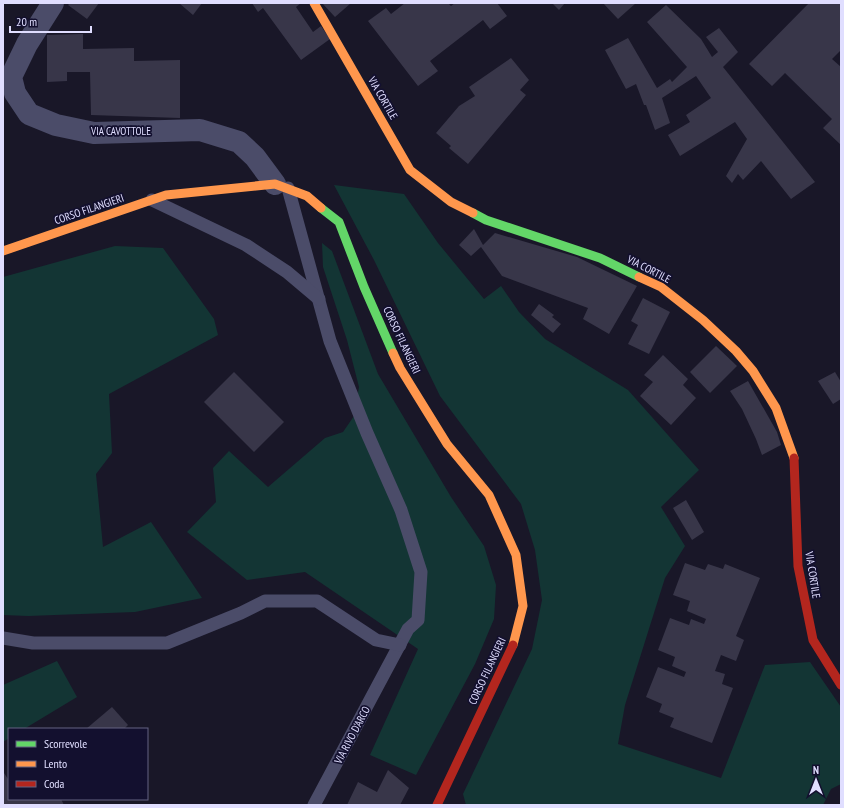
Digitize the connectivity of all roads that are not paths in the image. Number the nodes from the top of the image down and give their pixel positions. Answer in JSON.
{"nodes":[{"id":1,"x":53,"y":3,"type":"edge"},
{"id":2,"x":314,"y":3,"type":"edge"},
{"id":3,"x":282,"y":186,"type":"junction"},
{"id":4,"x":152,"y":200,"type":"junction"},
{"id":5,"x":3,"y":251,"type":"edge"},
{"id":6,"x":319,"y":299,"type":"junction"},
{"id":7,"x":3,"y":638,"type":"edge"},
{"id":8,"x":400,"y":645,"type":"junction"},
{"id":9,"x":841,"y":685,"type":"edge"},
{"id":10,"x":314,"y":805,"type":"edge"},
{"id":11,"x":437,"y":805,"type":"edge"}],
"edges":[{"from":1,"to":3,"type":"street","name":"VIA CAVOTTOLE"},
{"from":2,"to":9,"type":"street","name":"VIA CORTILE"},
{"from":3,"to":4,"type":"street","name":"CORSO FILANGIERI"},
{"from":3,"to":6,"type":"lane","name":"VIA RIVO D'ARCO"},
{"from":3,"to":11,"type":"street","name":"CORSO FILANGIERI"},
{"from":4,"to":5,"type":"street","name":"CORSO FILANGIERI"},
{"from":4,"to":6,"type":"lane"},
{"from":6,"to":8,"type":"lane","name":"VIA RIVO D'ARCO"},
{"from":7,"to":8,"type":"lane"},
{"from":8,"to":10,"type":"lane","name":"VIA RIVO D'ARCO"}]}
